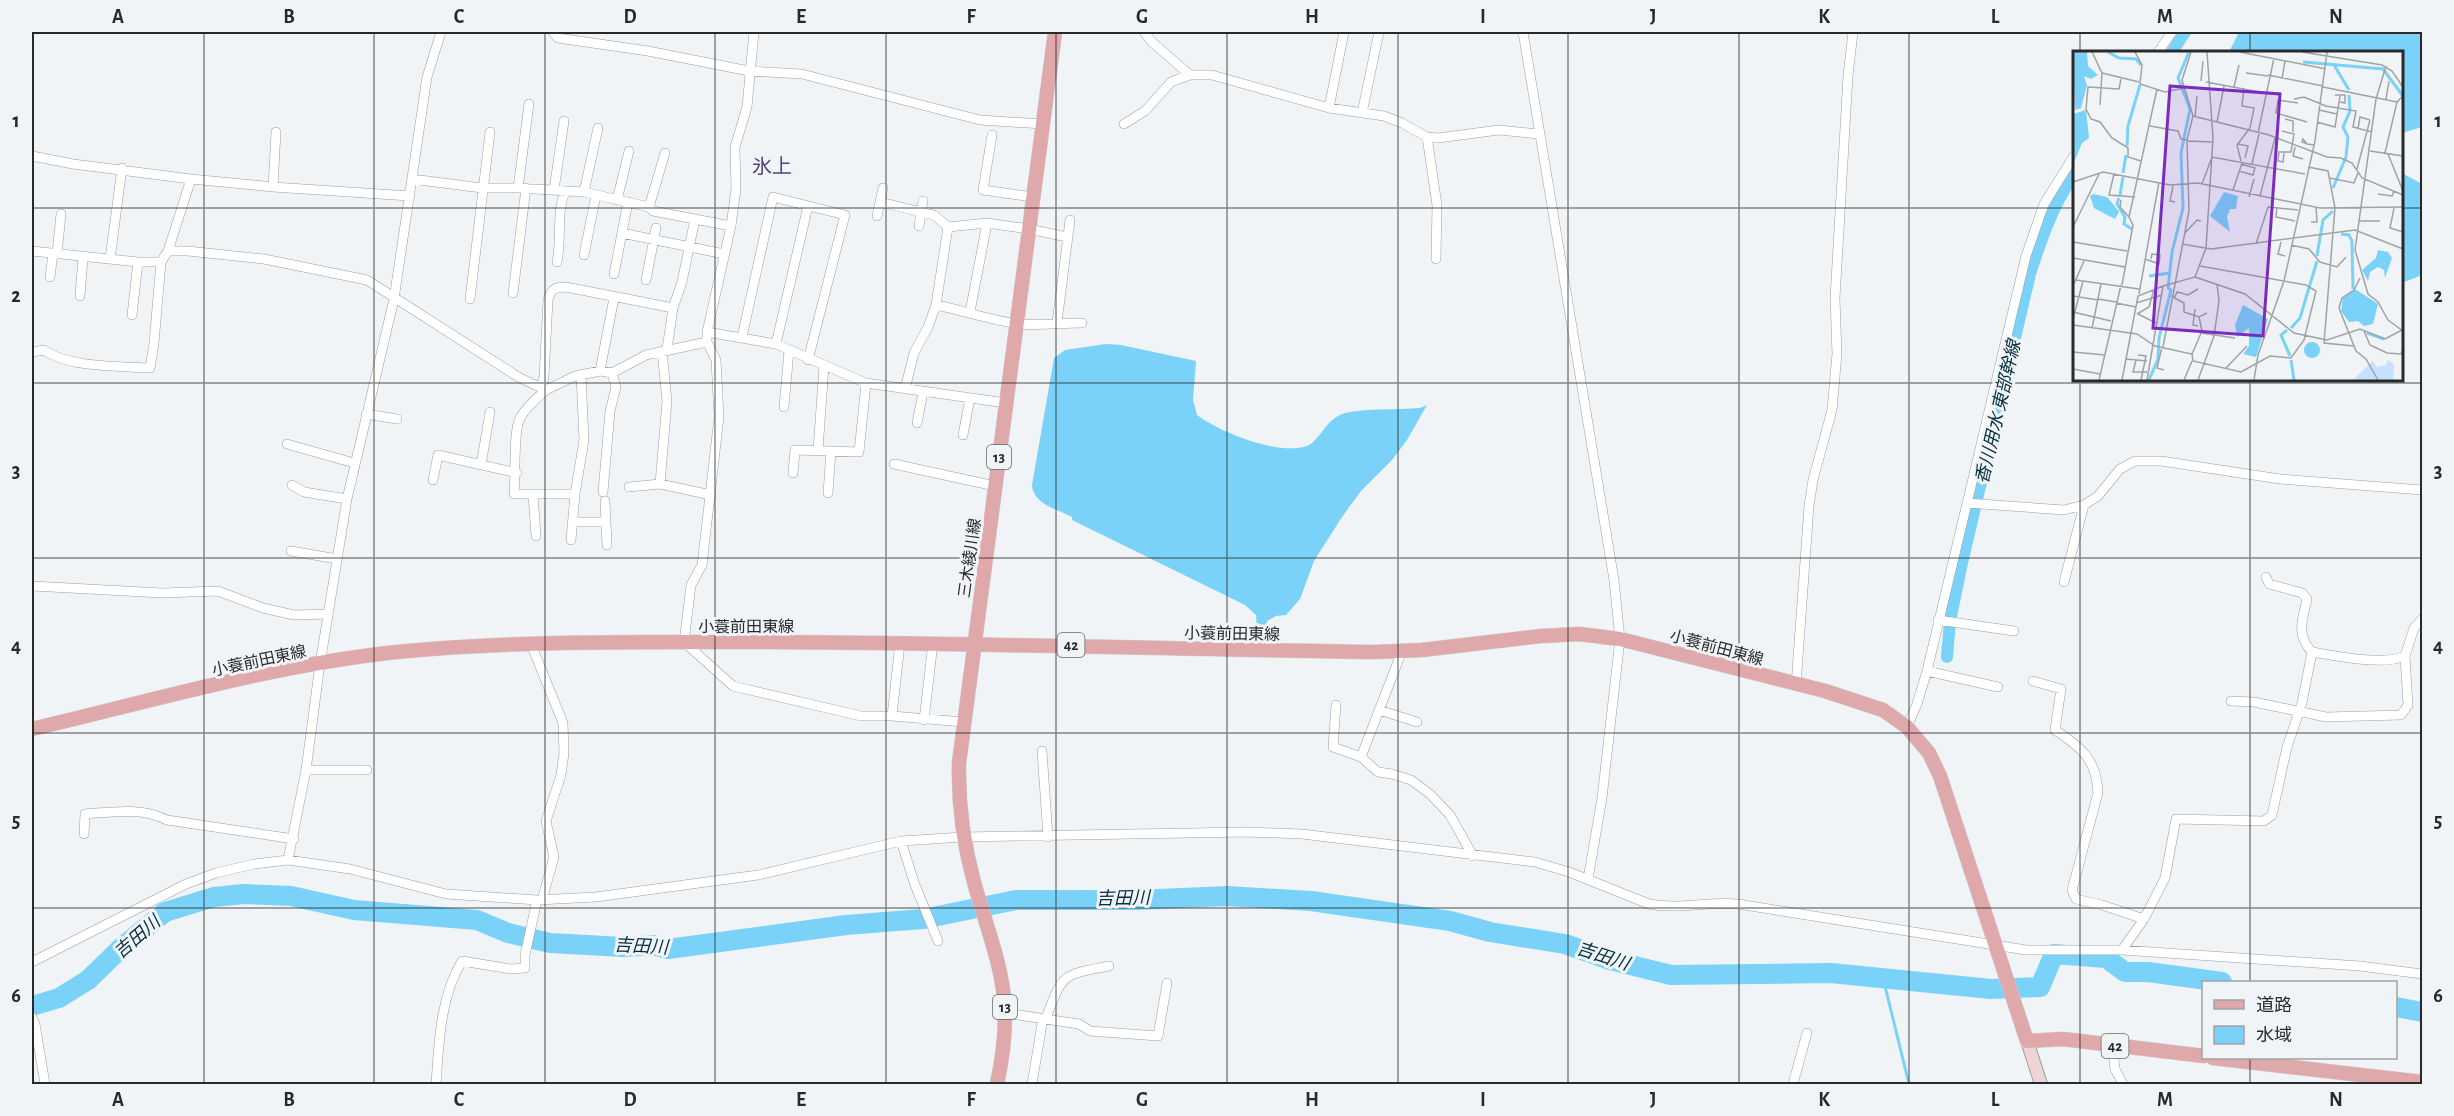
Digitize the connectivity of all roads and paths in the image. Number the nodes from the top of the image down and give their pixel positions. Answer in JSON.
{"nodes":[{"id":1,"x":441,"y":32,"type":"edge"},
{"id":2,"x":553,"y":32,"type":"edge"},
{"id":3,"x":754,"y":32,"type":"edge"},
{"id":4,"x":1055,"y":32,"type":"edge"},
{"id":5,"x":1144,"y":32,"type":"edge"},
{"id":6,"x":1344,"y":32,"type":"edge"},
{"id":7,"x":1378,"y":32,"type":"edge"},
{"id":8,"x":1523,"y":32,"type":"edge"},
{"id":9,"x":1853,"y":32,"type":"edge"},
{"id":10,"x":2172,"y":32,"type":"edge"},
{"id":11,"x":2159,"y":51,"type":"edge"},
{"id":12,"x":749,"y":70,"type":"junction"},
{"id":13,"x":1190,"y":75,"type":"junction"},
{"id":14,"x":529,"y":104,"type":"dead end"},
{"id":15,"x":1329,"y":108,"type":"junction"},
{"id":16,"x":1362,"y":113,"type":"junction"},
{"id":17,"x":564,"y":121,"type":"dead end"},
{"id":18,"x":1042,"y":124,"type":"junction"},
{"id":19,"x":1124,"y":124,"type":"dead end"},
{"id":20,"x":598,"y":128,"type":"dead end"},
{"id":21,"x":276,"y":132,"type":"dead end"},
{"id":22,"x":490,"y":132,"type":"dead end"},
{"id":23,"x":1539,"y":134,"type":"junction"},
{"id":24,"x":992,"y":135,"type":"dead end"},
{"id":25,"x":1427,"y":137,"type":"junction"},
{"id":26,"x":629,"y":151,"type":"dead end"},
{"id":27,"x":665,"y":153,"type":"dead end"},
{"id":28,"x":32,"y":156,"type":"edge"},
{"id":29,"x":2073,"y":158,"type":"edge"},
{"id":30,"x":122,"y":168,"type":"junction"},
{"id":31,"x":190,"y":178,"type":"junction"},
{"id":32,"x":412,"y":179,"type":"junction"},
{"id":33,"x":273,"y":187,"type":"junction"},
{"id":34,"x":482,"y":188,"type":"junction"},
{"id":35,"x":522,"y":188,"type":"junction"},
{"id":36,"x":883,"y":188,"type":"dead end"},
{"id":37,"x":554,"y":190,"type":"junction"},
{"id":38,"x":565,"y":191,"type":"junction"},
{"id":39,"x":584,"y":192,"type":"junction"},
{"id":40,"x":596,"y":195,"type":"junction"},
{"id":41,"x":410,"y":196,"type":"junction"},
{"id":42,"x":1033,"y":197,"type":"junction"},
{"id":43,"x":617,"y":200,"type":"junction"},
{"id":44,"x":923,"y":201,"type":"dead end"},
{"id":45,"x":628,"y":202,"type":"junction"},
{"id":46,"x":880,"y":202,"type":"junction"},
{"id":47,"x":808,"y":206,"type":"junction"},
{"id":48,"x":649,"y":207,"type":"junction"},
{"id":49,"x":922,"y":212,"type":"junction"},
{"id":50,"x":61,"y":214,"type":"dead end"},
{"id":51,"x":877,"y":216,"type":"dead end"},
{"id":52,"x":695,"y":219,"type":"junction"},
{"id":53,"x":1070,"y":220,"type":"dead end"},
{"id":54,"x":987,"y":223,"type":"junction"},
{"id":55,"x":731,"y":226,"type":"junction"},
{"id":56,"x":919,"y":226,"type":"dead end"},
{"id":57,"x":948,"y":227,"type":"junction"},
{"id":58,"x":656,"y":228,"type":"dead end"},
{"id":59,"x":1029,"y":229,"type":"junction"},
{"id":60,"x":622,"y":233,"type":"junction"},
{"id":61,"x":1067,"y":237,"type":"junction"},
{"id":62,"x":654,"y":239,"type":"junction"},
{"id":63,"x":691,"y":246,"type":"junction"},
{"id":64,"x":32,"y":251,"type":"edge"},
{"id":65,"x":168,"y":251,"type":"junction"},
{"id":66,"x":55,"y":254,"type":"junction"},
{"id":67,"x":724,"y":254,"type":"junction"},
{"id":68,"x":584,"y":255,"type":"dead end"},
{"id":69,"x":83,"y":257,"type":"junction"},
{"id":70,"x":1436,"y":259,"type":"dead end"},
{"id":71,"x":110,"y":260,"type":"junction"},
{"id":72,"x":138,"y":262,"type":"junction"},
{"id":73,"x":161,"y":262,"type":"junction"},
{"id":74,"x":557,"y":262,"type":"dead end"},
{"id":75,"x":614,"y":274,"type":"dead end"},
{"id":76,"x":50,"y":277,"type":"dead end"},
{"id":77,"x":646,"y":280,"type":"dead end"},
{"id":78,"x":513,"y":293,"type":"dead end"},
{"id":79,"x":80,"y":296,"type":"dead end"},
{"id":80,"x":614,"y":298,"type":"junction"},
{"id":81,"x":394,"y":299,"type":"junction"},
{"id":82,"x":470,"y":299,"type":"dead end"},
{"id":83,"x":936,"y":305,"type":"junction"},
{"id":84,"x":672,"y":308,"type":"junction"},
{"id":85,"x":970,"y":312,"type":"junction"},
{"id":86,"x":132,"y":315,"type":"dead end"},
{"id":87,"x":1057,"y":323,"type":"junction"},
{"id":88,"x":1082,"y":323,"type":"dead end"},
{"id":89,"x":1017,"y":324,"type":"junction"},
{"id":90,"x":707,"y":337,"type":"junction"},
{"id":91,"x":742,"y":337,"type":"junction"},
{"id":92,"x":776,"y":344,"type":"junction"},
{"id":93,"x":664,"y":350,"type":"junction"},
{"id":94,"x":789,"y":351,"type":"junction"},
{"id":95,"x":32,"y":352,"type":"edge"},
{"id":96,"x":808,"y":360,"type":"junction"},
{"id":97,"x":824,"y":366,"type":"junction"},
{"id":98,"x":600,"y":371,"type":"junction"},
{"id":99,"x":612,"y":372,"type":"junction"},
{"id":100,"x":581,"y":375,"type":"junction"},
{"id":101,"x":866,"y":383,"type":"junction"},
{"id":102,"x":544,"y":388,"type":"junction"},
{"id":103,"x":905,"y":389,"type":"junction"},
{"id":104,"x":923,"y":392,"type":"junction"},
{"id":105,"x":970,"y":398,"type":"junction"},
{"id":106,"x":1006,"y":404,"type":"junction"},
{"id":107,"x":784,"y":407,"type":"dead end"},
{"id":108,"x":490,"y":412,"type":"dead end"},
{"id":109,"x":366,"y":414,"type":"junction"},
{"id":110,"x":397,"y":419,"type":"dead end"},
{"id":111,"x":917,"y":423,"type":"dead end"},
{"id":112,"x":963,"y":435,"type":"dead end"},
{"id":113,"x":287,"y":444,"type":"dead end"},
{"id":114,"x":818,"y":450,"type":"junction"},
{"id":115,"x":831,"y":451,"type":"junction"},
{"id":116,"x":354,"y":463,"type":"junction"},
{"id":117,"x":894,"y":464,"type":"dead end"},
{"id":118,"x":481,"y":465,"type":"junction"},
{"id":119,"x":517,"y":473,"type":"junction"},
{"id":120,"x":793,"y":473,"type":"dead end"},
{"id":121,"x":433,"y":480,"type":"dead end"},
{"id":122,"x":660,"y":484,"type":"junction"},
{"id":123,"x":292,"y":485,"type":"dead end"},
{"id":124,"x":995,"y":486,"type":"junction"},
{"id":125,"x":629,"y":487,"type":"dead end"},
{"id":126,"x":2422,"y":490,"type":"edge"},
{"id":127,"x":828,"y":493,"type":"dead end"},
{"id":128,"x":533,"y":494,"type":"junction"},
{"id":129,"x":574,"y":494,"type":"junction"},
{"id":130,"x":711,"y":495,"type":"junction"},
{"id":131,"x":347,"y":499,"type":"junction"},
{"id":132,"x":1973,"y":504,"type":"junction"},
{"id":133,"x":2084,"y":505,"type":"junction"},
{"id":134,"x":573,"y":522,"type":"junction"},
{"id":135,"x":606,"y":522,"type":"junction"},
{"id":136,"x":536,"y":536,"type":"dead end"},
{"id":137,"x":571,"y":540,"type":"dead end"},
{"id":138,"x":607,"y":545,"type":"dead end"},
{"id":139,"x":291,"y":551,"type":"dead end"},
{"id":140,"x":337,"y":559,"type":"junction"},
{"id":141,"x":2266,"y":577,"type":"dead end"},
{"id":142,"x":2064,"y":582,"type":"dead end"},
{"id":143,"x":32,"y":586,"type":"edge"},
{"id":144,"x":328,"y":614,"type":"junction"},
{"id":145,"x":2422,"y":619,"type":"edge"},
{"id":146,"x":1946,"y":621,"type":"junction"},
{"id":147,"x":2014,"y":631,"type":"dead end"},
{"id":148,"x":1620,"y":639,"type":"junction"},
{"id":149,"x":684,"y":642,"type":"junction"},
{"id":150,"x":900,"y":643,"type":"junction"},
{"id":151,"x":933,"y":643,"type":"junction"},
{"id":152,"x":974,"y":643,"type":"junction"},
{"id":153,"x":531,"y":644,"type":"junction"},
{"id":154,"x":1401,"y":651,"type":"junction"},
{"id":155,"x":2312,"y":652,"type":"junction"},
{"id":156,"x":2405,"y":656,"type":"junction"},
{"id":157,"x":320,"y":664,"type":"junction"},
{"id":158,"x":1927,"y":671,"type":"junction"},
{"id":159,"x":2033,"y":681,"type":"dead end"},
{"id":160,"x":1796,"y":685,"type":"junction"},
{"id":161,"x":1998,"y":687,"type":"dead end"},
{"id":162,"x":2231,"y":701,"type":"dead end"},
{"id":163,"x":1336,"y":705,"type":"dead end"},
{"id":164,"x":1379,"y":710,"type":"junction"},
{"id":165,"x":2299,"y":712,"type":"junction"},
{"id":166,"x":892,"y":716,"type":"junction"},
{"id":167,"x":924,"y":720,"type":"junction"},
{"id":168,"x":964,"y":722,"type":"junction"},
{"id":169,"x":1417,"y":722,"type":"dead end"},
{"id":170,"x":1907,"y":727,"type":"junction"},
{"id":171,"x":32,"y":729,"type":"edge"},
{"id":172,"x":1042,"y":751,"type":"dead end"},
{"id":173,"x":1361,"y":757,"type":"junction"},
{"id":174,"x":306,"y":770,"type":"junction"},
{"id":175,"x":367,"y":770,"type":"dead end"},
{"id":176,"x":84,"y":834,"type":"dead end"},
{"id":177,"x":963,"y":837,"type":"junction"},
{"id":178,"x":1048,"y":837,"type":"junction"},
{"id":179,"x":294,"y":839,"type":"junction"},
{"id":180,"x":901,"y":841,"type":"junction"},
{"id":181,"x":1473,"y":856,"type":"junction"},
{"id":182,"x":288,"y":860,"type":"junction"},
{"id":183,"x":1588,"y":879,"type":"junction"},
{"id":184,"x":539,"y":900,"type":"junction"},
{"id":185,"x":2144,"y":920,"type":"junction"},
{"id":186,"x":936,"y":937,"type":"dead end"},
{"id":187,"x":1996,"y":950,"type":"junction"},
{"id":188,"x":2122,"y":950,"type":"junction"},
{"id":189,"x":32,"y":962,"type":"edge"},
{"id":190,"x":1109,"y":966,"type":"dead end"},
{"id":191,"x":2422,"y":975,"type":"edge"},
{"id":192,"x":1167,"y":983,"type":"dead end"},
{"id":193,"x":1005,"y":1013,"type":"junction"},
{"id":194,"x":1044,"y":1018,"type":"junction"},
{"id":195,"x":33,"y":1020,"type":"edge"},
{"id":196,"x":1807,"y":1033,"type":"dead end"},
{"id":197,"x":2027,"y":1041,"type":"junction"},
{"id":198,"x":2112,"y":1045,"type":"junction"},
{"id":199,"x":2202,"y":1056,"type":"edge"},
{"id":200,"x":2221,"y":1059,"type":"edge"},
{"id":201,"x":2404,"y":1082,"type":"edge"},
{"id":202,"x":2422,"y":1082,"type":"edge"},
{"id":203,"x":45,"y":1084,"type":"edge"},
{"id":204,"x":436,"y":1084,"type":"edge"},
{"id":205,"x":997,"y":1084,"type":"edge"},
{"id":206,"x":1032,"y":1084,"type":"edge"},
{"id":207,"x":1793,"y":1084,"type":"edge"},
{"id":208,"x":2041,"y":1084,"type":"edge"},
{"id":209,"x":2123,"y":1084,"type":"edge"}],
"edges":[{"from":1,"to":32,"type":"street"},
{"from":2,"to":12,"type":"street"},
{"from":3,"to":12,"type":"street"},
{"from":4,"to":18,"type":"main road","name":"三木綾川線","number":"13"},
{"from":5,"to":13,"type":"street"},
{"from":6,"to":15,"type":"street"},
{"from":7,"to":16,"type":"street"},
{"from":8,"to":23,"type":"street"},
{"from":9,"to":160,"type":"street"},
{"from":10,"to":11,"type":"street"},
{"from":12,"to":18,"type":"street"},
{"from":12,"to":55,"type":"street"},
{"from":13,"to":15,"type":"street"},
{"from":13,"to":19,"type":"street"},
{"from":14,"to":35,"type":"street"},
{"from":15,"to":16,"type":"street"},
{"from":16,"to":25,"type":"street"},
{"from":17,"to":37,"type":"street"},
{"from":18,"to":42,"type":"main road","name":"三木綾川線","number":"13"},
{"from":20,"to":39,"type":"street"},
{"from":21,"to":33,"type":"street"},
{"from":22,"to":34,"type":"street"},
{"from":23,"to":25,"type":"street"},
{"from":23,"to":148,"type":"street"},
{"from":24,"to":42,"type":"street"},
{"from":25,"to":70,"type":"street"},
{"from":26,"to":43,"type":"street"},
{"from":27,"to":48,"type":"street"},
{"from":28,"to":30,"type":"street"},
{"from":29,"to":132,"type":"street"},
{"from":30,"to":31,"type":"street"},
{"from":30,"to":71,"type":"street"},
{"from":31,"to":33,"type":"street"},
{"from":31,"to":65,"type":"street"},
{"from":32,"to":34,"type":"street"},
{"from":32,"to":41,"type":"street"},
{"from":33,"to":41,"type":"street"},
{"from":34,"to":35,"type":"street"},
{"from":34,"to":82,"type":"street"},
{"from":35,"to":37,"type":"street"},
{"from":35,"to":78,"type":"street"},
{"from":36,"to":46,"type":"street"},
{"from":37,"to":38,"type":"street"},
{"from":38,"to":39,"type":"street"},
{"from":38,"to":74,"type":"street"},
{"from":39,"to":40,"type":"street"},
{"from":40,"to":43,"type":"street"},
{"from":40,"to":68,"type":"street"},
{"from":41,"to":81,"type":"street"},
{"from":42,"to":59,"type":"main road","name":"三木綾川線","number":"13"},
{"from":43,"to":45,"type":"street"},
{"from":44,"to":49,"type":"street"},
{"from":45,"to":48,"type":"street"},
{"from":45,"to":60,"type":"street"},
{"from":46,"to":49,"type":"street"},
{"from":46,"to":51,"type":"street"},
{"from":47,"to":91,"type":"street"},
{"from":47,"to":92,"type":"street"},
{"from":47,"to":96,"type":"street"},
{"from":48,"to":52,"type":"street"},
{"from":49,"to":56,"type":"street"},
{"from":49,"to":57,"type":"street"},
{"from":50,"to":66,"type":"street"},
{"from":52,"to":55,"type":"street"},
{"from":52,"to":63,"type":"street"},
{"from":53,"to":61,"type":"street"},
{"from":54,"to":57,"type":"street"},
{"from":54,"to":59,"type":"street"},
{"from":54,"to":85,"type":"street"},
{"from":55,"to":67,"type":"street"},
{"from":57,"to":83,"type":"street"},
{"from":58,"to":62,"type":"street"},
{"from":59,"to":61,"type":"street"},
{"from":59,"to":89,"type":"main road","name":"三木綾川線","number":"13"},
{"from":60,"to":62,"type":"street"},
{"from":60,"to":75,"type":"street"},
{"from":61,"to":87,"type":"street"},
{"from":62,"to":63,"type":"street"},
{"from":62,"to":77,"type":"street"},
{"from":63,"to":67,"type":"street"},
{"from":63,"to":84,"type":"street"},
{"from":64,"to":66,"type":"street"},
{"from":65,"to":73,"type":"street"},
{"from":65,"to":81,"type":"street"},
{"from":66,"to":69,"type":"street"},
{"from":66,"to":76,"type":"street"},
{"from":67,"to":90,"type":"street"},
{"from":69,"to":71,"type":"street"},
{"from":69,"to":79,"type":"street"},
{"from":71,"to":72,"type":"street"},
{"from":72,"to":73,"type":"street"},
{"from":72,"to":86,"type":"street"},
{"from":73,"to":95,"type":"street"},
{"from":80,"to":84,"type":"street"},
{"from":80,"to":98,"type":"street"},
{"from":80,"to":102,"type":"street"},
{"from":81,"to":102,"type":"street"},
{"from":81,"to":109,"type":"street"},
{"from":83,"to":85,"type":"street"},
{"from":83,"to":103,"type":"street"},
{"from":84,"to":93,"type":"street"},
{"from":85,"to":89,"type":"street"},
{"from":87,"to":88,"type":"street"},
{"from":87,"to":89,"type":"street"},
{"from":89,"to":106,"type":"main road","name":"三木綾川線","number":"13"},
{"from":90,"to":91,"type":"street"},
{"from":90,"to":93,"type":"street"},
{"from":90,"to":130,"type":"street"},
{"from":91,"to":92,"type":"street"},
{"from":92,"to":94,"type":"street"},
{"from":93,"to":99,"type":"street"},
{"from":93,"to":122,"type":"street"},
{"from":94,"to":96,"type":"street"},
{"from":94,"to":107,"type":"street"},
{"from":96,"to":97,"type":"street"},
{"from":97,"to":101,"type":"street"},
{"from":97,"to":114,"type":"street"},
{"from":98,"to":99,"type":"street"},
{"from":98,"to":100,"type":"street"},
{"from":99,"to":135,"type":"street"},
{"from":100,"to":102,"type":"street"},
{"from":100,"to":129,"type":"street"},
{"from":101,"to":103,"type":"street"},
{"from":101,"to":115,"type":"street"},
{"from":102,"to":119,"type":"street"},
{"from":103,"to":104,"type":"street"},
{"from":104,"to":105,"type":"street"},
{"from":104,"to":111,"type":"street"},
{"from":105,"to":106,"type":"street"},
{"from":105,"to":112,"type":"street"},
{"from":106,"to":124,"type":"main road","name":"三木綾川線","number":"13"},
{"from":108,"to":118,"type":"street"},
{"from":109,"to":110,"type":"street"},
{"from":109,"to":116,"type":"street"},
{"from":113,"to":116,"type":"street"},
{"from":114,"to":115,"type":"street"},
{"from":114,"to":120,"type":"street"},
{"from":115,"to":127,"type":"street"},
{"from":116,"to":131,"type":"street"},
{"from":117,"to":124,"type":"street"},
{"from":118,"to":119,"type":"street"},
{"from":118,"to":121,"type":"street"},
{"from":119,"to":128,"type":"street"},
{"from":122,"to":125,"type":"street"},
{"from":122,"to":130,"type":"street"},
{"from":123,"to":131,"type":"street"},
{"from":124,"to":152,"type":"main road","name":"三木綾川線","number":"13"},
{"from":126,"to":133,"type":"street"},
{"from":128,"to":129,"type":"street"},
{"from":128,"to":136,"type":"street"},
{"from":129,"to":134,"type":"street"},
{"from":130,"to":149,"type":"street"},
{"from":131,"to":140,"type":"street"},
{"from":132,"to":133,"type":"street"},
{"from":132,"to":146,"type":"street"},
{"from":133,"to":142,"type":"street"},
{"from":134,"to":135,"type":"street"},
{"from":134,"to":137,"type":"street"},
{"from":135,"to":138,"type":"street"},
{"from":139,"to":140,"type":"street"},
{"from":140,"to":144,"type":"street"},
{"from":141,"to":155,"type":"street"},
{"from":143,"to":144,"type":"street"},
{"from":144,"to":157,"type":"street"},
{"from":145,"to":156,"type":"street"},
{"from":146,"to":147,"type":"street"},
{"from":146,"to":158,"type":"street"},
{"from":148,"to":154,"type":"main road","name":"小蓑前田東線","number":"42"},
{"from":148,"to":160,"type":"main road","name":"小蓑前田東線","number":"42"},
{"from":148,"to":183,"type":"street"},
{"from":149,"to":150,"type":"main road","name":"小蓑前田東線","number":"42"},
{"from":149,"to":153,"type":"main road","name":"小蓑前田東線","number":"42"},
{"from":149,"to":166,"type":"street"},
{"from":150,"to":151,"type":"main road","name":"小蓑前田東線","number":"42"},
{"from":150,"to":166,"type":"street"},
{"from":151,"to":152,"type":"main road","name":"小蓑前田東線","number":"42"},
{"from":151,"to":167,"type":"street"},
{"from":152,"to":154,"type":"main road","name":"小蓑前田東線","number":"42"},
{"from":152,"to":168,"type":"main road","name":"三木綾川線","number":"13"},
{"from":153,"to":157,"type":"main road","name":"小蓑前田東線","number":"42"},
{"from":153,"to":184,"type":"street"},
{"from":154,"to":164,"type":"street"},
{"from":155,"to":156,"type":"street"},
{"from":155,"to":165,"type":"street"},
{"from":156,"to":165,"type":"street"},
{"from":157,"to":171,"type":"main road","name":"小蓑前田東線","number":"42"},
{"from":157,"to":174,"type":"street"},
{"from":158,"to":161,"type":"street"},
{"from":158,"to":170,"type":"street"},
{"from":159,"to":185,"type":"street"},
{"from":160,"to":170,"type":"main road","name":"小蓑前田東線","number":"42"},
{"from":162,"to":165,"type":"street"},
{"from":163,"to":173,"type":"street"},
{"from":164,"to":169,"type":"street"},
{"from":164,"to":173,"type":"street"},
{"from":165,"to":185,"type":"street"},
{"from":166,"to":167,"type":"street"},
{"from":167,"to":168,"type":"street"},
{"from":168,"to":177,"type":"main road","name":"三木綾川線","number":"13"},
{"from":170,"to":187,"type":"main road","name":"小蓑前田東線","number":"42"},
{"from":172,"to":178,"type":"street"},
{"from":173,"to":181,"type":"street"},
{"from":174,"to":175,"type":"street"},
{"from":174,"to":179,"type":"street"},
{"from":176,"to":179,"type":"street"},
{"from":177,"to":178,"type":"street"},
{"from":177,"to":180,"type":"street"},
{"from":177,"to":193,"type":"main road","name":"三木綾川線","number":"13"},
{"from":178,"to":181,"type":"street"},
{"from":179,"to":182,"type":"street"},
{"from":180,"to":184,"type":"street"},
{"from":180,"to":186,"type":"street"},
{"from":181,"to":183,"type":"street"},
{"from":182,"to":184,"type":"street"},
{"from":182,"to":189,"type":"street"},
{"from":183,"to":187,"type":"street"},
{"from":184,"to":204,"type":"street"},
{"from":185,"to":188,"type":"street"},
{"from":187,"to":188,"type":"street"},
{"from":187,"to":197,"type":"main road","name":"小蓑前田東線","number":"42"},
{"from":188,"to":191,"type":"street"},
{"from":190,"to":194,"type":"street"},
{"from":192,"to":194,"type":"street"},
{"from":193,"to":194,"type":"street"},
{"from":193,"to":205,"type":"main road","name":"三木綾川線","number":"13"},
{"from":194,"to":206,"type":"street"},
{"from":195,"to":203,"type":"street"},
{"from":196,"to":207,"type":"street"},
{"from":197,"to":198,"type":"main road","number":"42"},
{"from":197,"to":208,"type":"street"},
{"from":198,"to":199,"type":"main road","number":"42"},
{"from":198,"to":209,"type":"street"},
{"from":200,"to":201,"type":"main road"},
{"from":201,"to":202,"type":"main road"}]}
